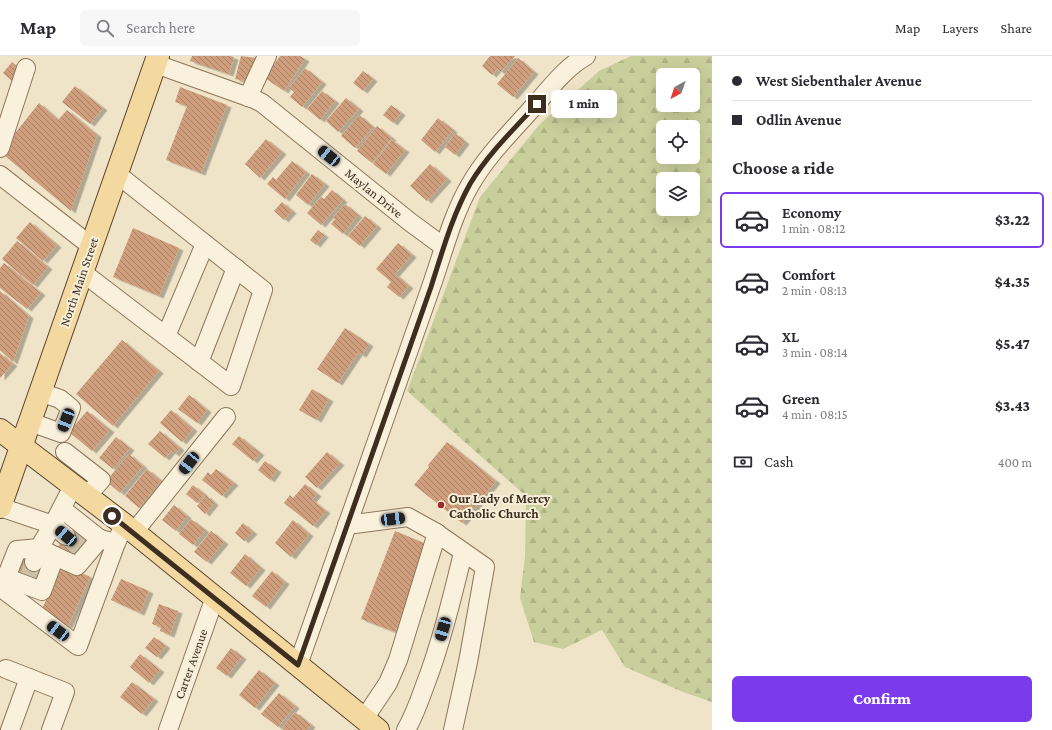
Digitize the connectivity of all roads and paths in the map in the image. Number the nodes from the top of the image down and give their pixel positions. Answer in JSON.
{"nodes":[{"id":1,"x":267,"y":56,"type":"edge"},
{"id":2,"x":586,"y":56,"type":"edge"},
{"id":3,"x":157,"y":60,"type":"edge"},
{"id":4,"x":565,"y":61,"type":"edge"},
{"id":5,"x":26,"y":68,"type":"dead end"},
{"id":6,"x":248,"y":97,"type":"junction"},
{"id":7,"x":0,"y":148,"type":"edge"},
{"id":8,"x":116,"y":174,"type":"junction"},
{"id":9,"x":0,"y":175,"type":"edge"},
{"id":10,"x":205,"y":244,"type":"junction"},
{"id":11,"x":91,"y":246,"type":"junction"},
{"id":12,"x":444,"y":247,"type":"junction"},
{"id":13,"x":236,"y":268,"type":"junction"},
{"id":14,"x":82,"y":272,"type":"junction"},
{"id":15,"x":166,"y":336,"type":"junction"},
{"id":16,"x":199,"y":362,"type":"junction"},
{"id":17,"x":40,"y":392,"type":"junction"},
{"id":18,"x":226,"y":417,"type":"dead end"},
{"id":19,"x":30,"y":422,"type":"junction"},
{"id":20,"x":0,"y":430,"type":"edge"},
{"id":21,"x":61,"y":433,"type":"junction"},
{"id":22,"x":21,"y":446,"type":"junction"},
{"id":23,"x":65,"y":452,"type":"junction"},
{"id":24,"x":51,"y":469,"type":"junction"},
{"id":25,"x":80,"y":491,"type":"junction"},
{"id":26,"x":0,"y":507,"type":"edge"},
{"id":27,"x":62,"y":509,"type":"junction"},
{"id":28,"x":347,"y":525,"type":"junction"},
{"id":29,"x":60,"y":531,"type":"junction"},
{"id":30,"x":437,"y":533,"type":"junction"},
{"id":31,"x":118,"y":535,"type":"junction"},
{"id":32,"x":463,"y":553,"type":"junction"},
{"id":33,"x":43,"y":555,"type":"junction"},
{"id":34,"x":3,"y":584,"type":"edge"},
{"id":35,"x":215,"y":597,"type":"junction"},
{"id":36,"x":298,"y":665,"type":"junction"},
{"id":37,"x":6,"y":669,"type":"dead end"},
{"id":38,"x":29,"y":678,"type":"junction"},
{"id":39,"x":371,"y":724,"type":"edge"},
{"id":40,"x":10,"y":730,"type":"edge"},
{"id":41,"x":51,"y":730,"type":"edge"},
{"id":42,"x":168,"y":730,"type":"edge"},
{"id":43,"x":406,"y":730,"type":"edge"},
{"id":44,"x":453,"y":730,"type":"edge"}],
"edges":[{"from":1,"to":6,"type":"street"},
{"from":2,"to":4,"type":"street"},
{"from":3,"to":6,"type":"street","name":"Maylan Drive"},
{"from":3,"to":8,"type":"main road","name":"North Main Street"},
{"from":4,"to":12,"type":"street"},
{"from":5,"to":7,"type":"street"},
{"from":6,"to":12,"type":"street","name":"Maylan Drive"},
{"from":8,"to":10,"type":"street"},
{"from":8,"to":11,"type":"main road","name":"North Main Street"},
{"from":9,"to":11,"type":"street"},
{"from":10,"to":13,"type":"street"},
{"from":10,"to":15,"type":"street"},
{"from":11,"to":14,"type":"main road","name":"North Main Street"},
{"from":12,"to":28,"type":"street"},
{"from":13,"to":16,"type":"street"},
{"from":13,"to":16,"type":"street"},
{"from":14,"to":15,"type":"street"},
{"from":14,"to":17,"type":"main road","name":"North Main Street"},
{"from":15,"to":16,"type":"street"},
{"from":17,"to":19,"type":"main road","name":"North Main Street"},
{"from":17,"to":21,"type":"street"},
{"from":18,"to":31,"type":"street"},
{"from":19,"to":21,"type":"street"},
{"from":19,"to":22,"type":"main road","name":"North Main Street"},
{"from":20,"to":22,"type":"main road"},
{"from":21,"to":23,"type":"street"},
{"from":22,"to":24,"type":"main road"},
{"from":22,"to":26,"type":"main road","name":"North Main Street"},
{"from":23,"to":24,"type":"street"},
{"from":23,"to":25,"type":"street"},
{"from":24,"to":25,"type":"main road"},
{"from":25,"to":27,"type":"street"},
{"from":25,"to":31,"type":"main road"},
{"from":26,"to":29,"type":"street"},
{"from":27,"to":29,"type":"street"},
{"from":27,"to":31,"type":"street"},
{"from":28,"to":30,"type":"street"},
{"from":28,"to":36,"type":"street"},
{"from":29,"to":33,"type":"street"},
{"from":30,"to":32,"type":"street"},
{"from":30,"to":39,"type":"street"},
{"from":31,"to":33,"type":"street"},
{"from":31,"to":34,"type":"street"},
{"from":31,"to":35,"type":"main road"},
{"from":32,"to":43,"type":"street"},
{"from":32,"to":44,"type":"street"},
{"from":33,"to":34,"type":"street"},
{"from":33,"to":34,"type":"street"},
{"from":35,"to":36,"type":"main road"},
{"from":35,"to":42,"type":"street","name":"Carter Avenue"},
{"from":36,"to":39,"type":"main road"},
{"from":37,"to":38,"type":"street"},
{"from":38,"to":40,"type":"street"},
{"from":38,"to":41,"type":"street"}]}
